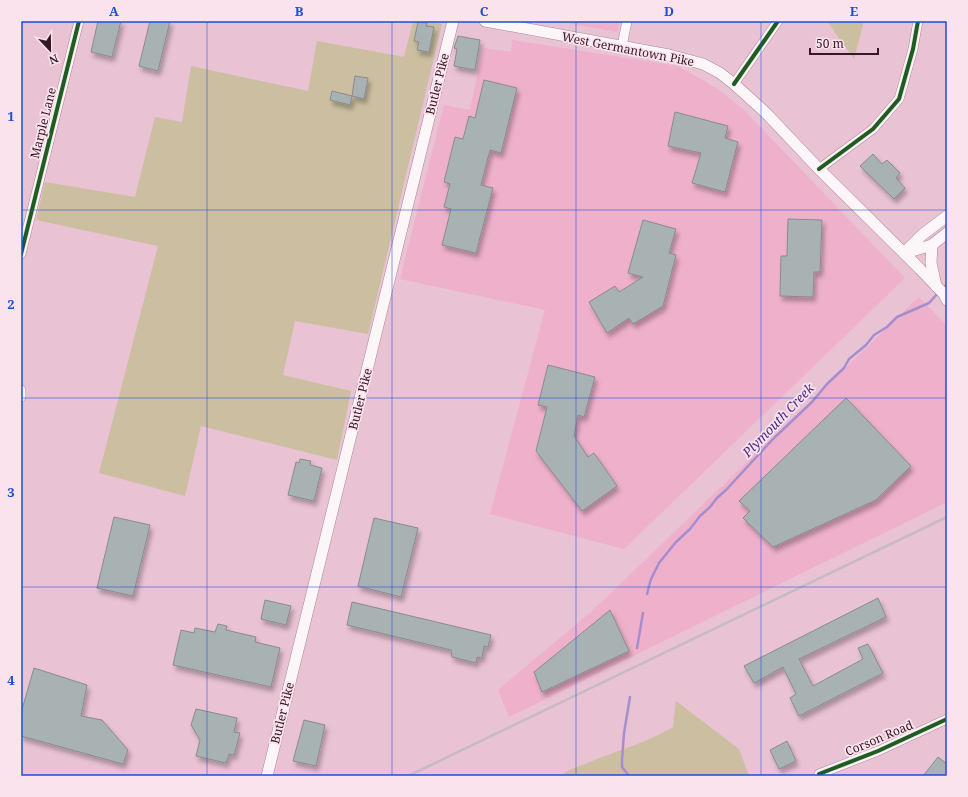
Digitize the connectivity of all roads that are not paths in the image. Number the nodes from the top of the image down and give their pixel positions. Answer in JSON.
{"nodes":[{"id":1,"x":79,"y":21,"type":"edge"},
{"id":2,"x":452,"y":21,"type":"edge"},
{"id":3,"x":485,"y":21,"type":"edge"},
{"id":4,"x":627,"y":21,"type":"edge"},
{"id":5,"x":778,"y":21,"type":"edge"},
{"id":6,"x":918,"y":21,"type":"edge"},
{"id":7,"x":622,"y":46,"type":"junction"},
{"id":8,"x":734,"y":84,"type":"junction"},
{"id":9,"x":819,"y":169,"type":"junction"},
{"id":10,"x":947,"y":216,"type":"edge"},
{"id":11,"x":947,"y":233,"type":"edge"},
{"id":12,"x":932,"y":245,"type":"junction"},
{"id":13,"x":904,"y":253,"type":"junction"},
{"id":14,"x":21,"y":254,"type":"edge"},
{"id":15,"x":943,"y":294,"type":"edge"},
{"id":16,"x":21,"y":390,"type":"edge"},
{"id":17,"x":21,"y":398,"type":"edge"},
{"id":18,"x":947,"y":719,"type":"edge"},
{"id":19,"x":819,"y":774,"type":"dead end"},
{"id":20,"x":267,"y":776,"type":"edge"}],
"edges":[{"from":1,"to":14,"type":"street","name":"Marple Lane"},
{"from":2,"to":20,"type":"main road","name":"Butler Pike"},
{"from":3,"to":7,"type":"main road","name":"West Germantown Pike"},
{"from":4,"to":7,"type":"street"},
{"from":5,"to":8,"type":"street"},
{"from":6,"to":9,"type":"street"},
{"from":7,"to":8,"type":"main road","name":"West Germantown Pike"},
{"from":8,"to":9,"type":"main road","name":"West Germantown Pike"},
{"from":9,"to":13,"type":"main road","name":"West Germantown Pike"},
{"from":10,"to":13,"type":"main road"},
{"from":11,"to":12,"type":"main road"},
{"from":12,"to":13,"type":"main road"},
{"from":12,"to":15,"type":"main road"},
{"from":13,"to":15,"type":"main road","name":"West Germantown Pike"},
{"from":16,"to":17,"type":"street"},
{"from":18,"to":19,"type":"street","name":"Corson Road"}]}
